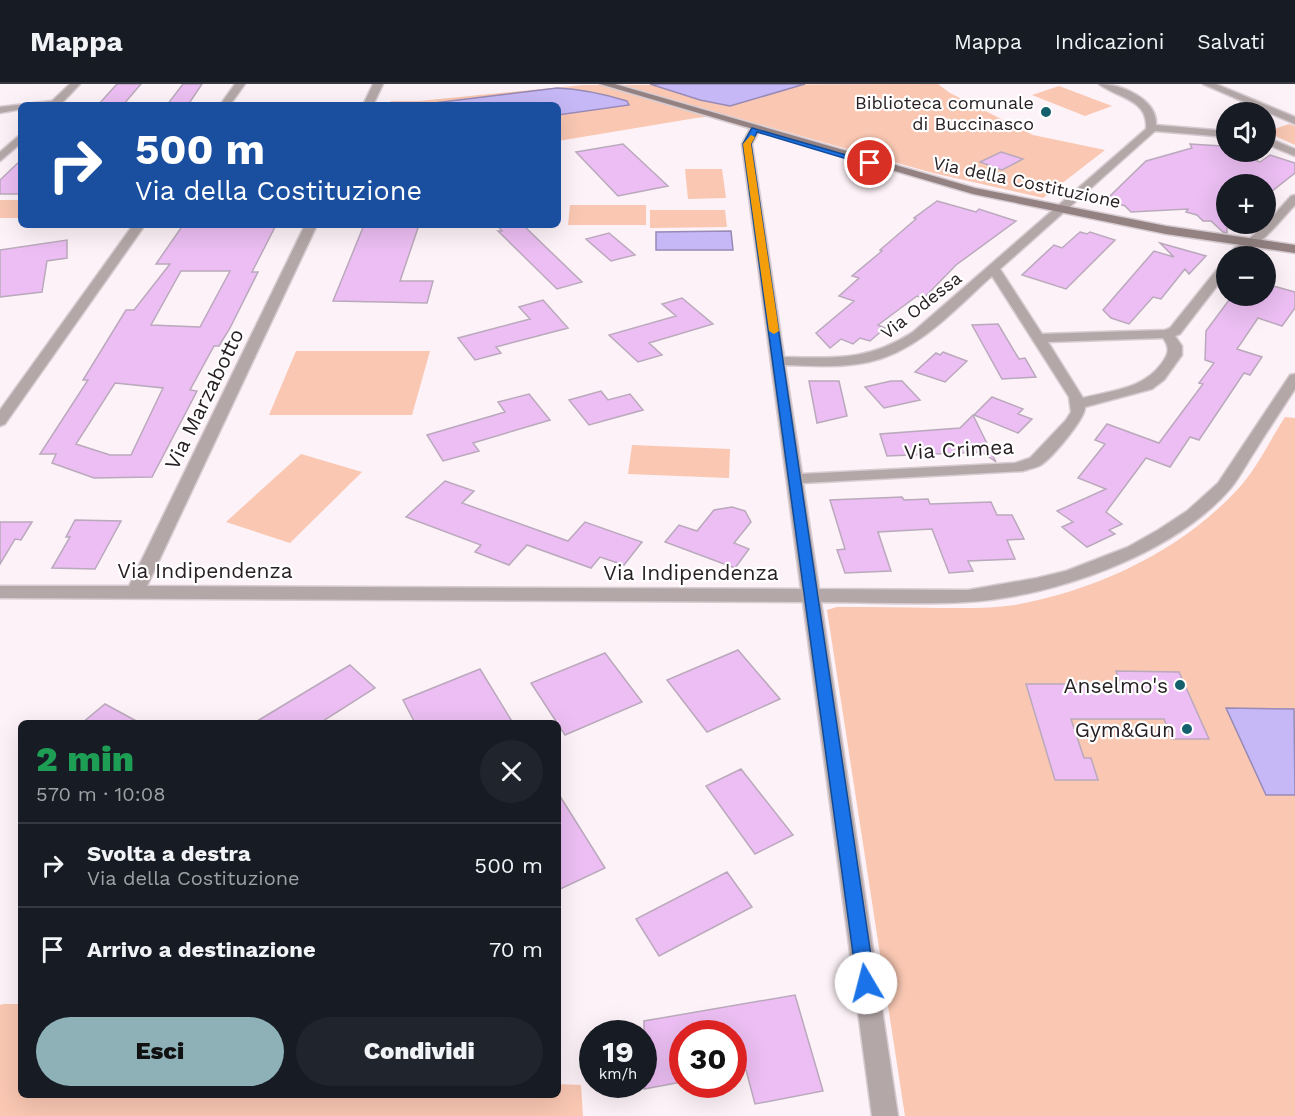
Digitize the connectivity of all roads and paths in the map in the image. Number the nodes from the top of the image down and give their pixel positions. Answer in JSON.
{"nodes":[{"id":1,"x":75,"y":84,"type":"edge"},
{"id":2,"x":240,"y":84,"type":"edge"},
{"id":3,"x":378,"y":84,"type":"edge"},
{"id":4,"x":605,"y":84,"type":"edge"},
{"id":5,"x":1104,"y":84,"type":"edge"},
{"id":6,"x":1208,"y":84,"type":"edge"},
{"id":7,"x":56,"y":102,"type":"edge"},
{"id":8,"x":227,"y":102,"type":"edge"},
{"id":9,"x":369,"y":102,"type":"edge"},
{"id":10,"x":18,"y":107,"type":"edge"},
{"id":11,"x":0,"y":110,"type":"edge"},
{"id":12,"x":1283,"y":116,"type":"junction"},
{"id":13,"x":1276,"y":118,"type":"edge"},
{"id":14,"x":1295,"y":120,"type":"edge"},
{"id":15,"x":1152,"y":128,"type":"junction"},
{"id":16,"x":755,"y":129,"type":"junction"},
{"id":17,"x":1216,"y":133,"type":"edge"},
{"id":18,"x":18,"y":140,"type":"edge"},
{"id":19,"x":1276,"y":144,"type":"edge"},
{"id":20,"x":1295,"y":153,"type":"edge"},
{"id":21,"x":18,"y":154,"type":"edge"},
{"id":22,"x":2,"y":156,"type":"edge"},
{"id":23,"x":1295,"y":198,"type":"edge"},
{"id":24,"x":1059,"y":210,"type":"junction"},
{"id":25,"x":137,"y":228,"type":"edge"},
{"id":26,"x":310,"y":228,"type":"edge"},
{"id":27,"x":1253,"y":242,"type":"junction"},
{"id":28,"x":1246,"y":246,"type":"edge"},
{"id":29,"x":1295,"y":249,"type":"edge"},
{"id":30,"x":994,"y":269,"type":"junction"},
{"id":31,"x":1216,"y":279,"type":"edge"},
{"id":32,"x":1167,"y":334,"type":"junction"},
{"id":33,"x":1039,"y":338,"type":"junction"},
{"id":34,"x":778,"y":361,"type":"junction"},
{"id":35,"x":1295,"y":378,"type":"edge"},
{"id":36,"x":1078,"y":404,"type":"junction"},
{"id":37,"x":0,"y":421,"type":"edge"},
{"id":38,"x":794,"y":479,"type":"junction"},
{"id":39,"x":0,"y":591,"type":"edge"},
{"id":40,"x":135,"y":592,"type":"junction"},
{"id":41,"x":812,"y":595,"type":"junction"},
{"id":42,"x":885,"y":1116,"type":"edge"}],
"edges":[{"from":1,"to":7,"type":"street"},
{"from":2,"to":8,"type":"street"},
{"from":3,"to":9,"type":"street"},
{"from":4,"to":16,"type":"main road","name":"Via della Costituzione"},
{"from":5,"to":15,"type":"street"},
{"from":6,"to":12,"type":"street"},
{"from":10,"to":11,"type":"street"},
{"from":12,"to":13,"type":"street"},
{"from":12,"to":14,"type":"street"},
{"from":15,"to":17,"type":"street"},
{"from":15,"to":24,"type":"street","name":"Via Odessa"},
{"from":16,"to":24,"type":"main road","name":"Via della Costituzione"},
{"from":16,"to":34,"type":"street"},
{"from":18,"to":22,"type":"street"},
{"from":19,"to":20,"type":"street"},
{"from":21,"to":22,"type":"street"},
{"from":23,"to":27,"type":"street"},
{"from":24,"to":27,"type":"main road","name":"Via della Costituzione"},
{"from":24,"to":30,"type":"street","name":"Via Odessa"},
{"from":25,"to":37,"type":"street"},
{"from":26,"to":40,"type":"street","name":"Via Marzabotto"},
{"from":27,"to":28,"type":"street"},
{"from":27,"to":29,"type":"main road","name":"Via della Costituzione"},
{"from":30,"to":33,"type":"street"},
{"from":30,"to":34,"type":"street","name":"Via Odessa"},
{"from":31,"to":32,"type":"street"},
{"from":32,"to":33,"type":"street"},
{"from":32,"to":36,"type":"street"},
{"from":33,"to":36,"type":"street"},
{"from":34,"to":38,"type":"street"},
{"from":35,"to":41,"type":"street","name":"Via Indipendenza"},
{"from":36,"to":38,"type":"street","name":"Via Crimea"},
{"from":38,"to":41,"type":"street"},
{"from":39,"to":40,"type":"street","name":"Via Indipendenza"},
{"from":40,"to":41,"type":"street","name":"Via Indipendenza"},
{"from":41,"to":42,"type":"street"}]}
